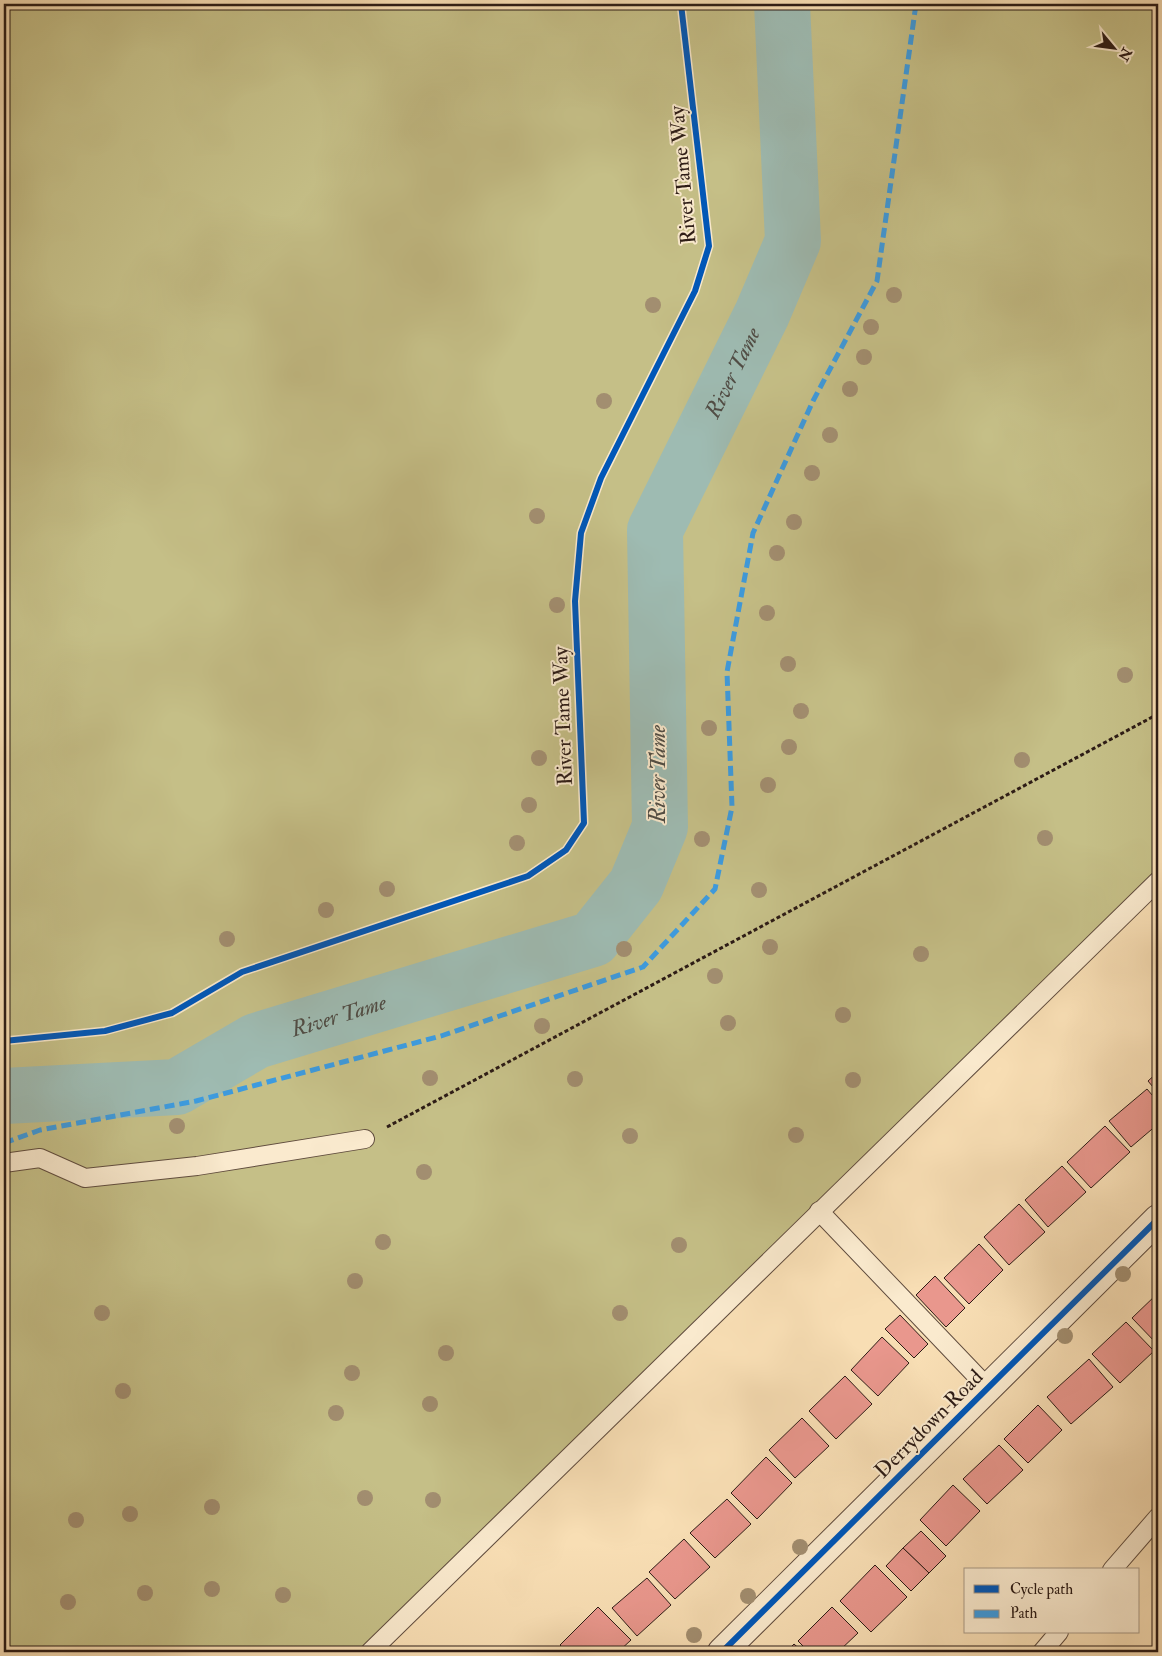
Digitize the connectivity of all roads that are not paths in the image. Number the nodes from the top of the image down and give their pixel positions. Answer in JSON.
{"nodes":[{"id":1,"x":1158,"y":881,"type":"edge"},
{"id":2,"x":366,"y":1139,"type":"road end"},
{"id":3,"x":4,"y":1163,"type":"edge"},
{"id":4,"x":819,"y":1211,"type":"junction"},
{"id":5,"x":1158,"y":1219,"type":"edge"},
{"id":6,"x":988,"y":1388,"type":"junction"},
{"id":7,"x":1158,"y":1517,"type":"edge"},
{"id":8,"x":1114,"y":1568,"type":"edge"},
{"id":9,"x":1057,"y":1634,"type":"edge"},
{"id":10,"x":370,"y":1652,"type":"edge"},
{"id":11,"x":722,"y":1652,"type":"edge"},
{"id":12,"x":1042,"y":1652,"type":"edge"}],
"edges":[{"from":1,"to":4,"type":"lane"},
{"from":2,"to":3,"type":"lane"},
{"from":4,"to":6,"type":"lane"},
{"from":4,"to":10,"type":"lane"},
{"from":5,"to":6,"type":"street","name":"Derrydown Road"},
{"from":6,"to":11,"type":"street","name":"Derrydown Road"},
{"from":7,"to":8,"type":"lane"},
{"from":9,"to":12,"type":"lane"}]}
